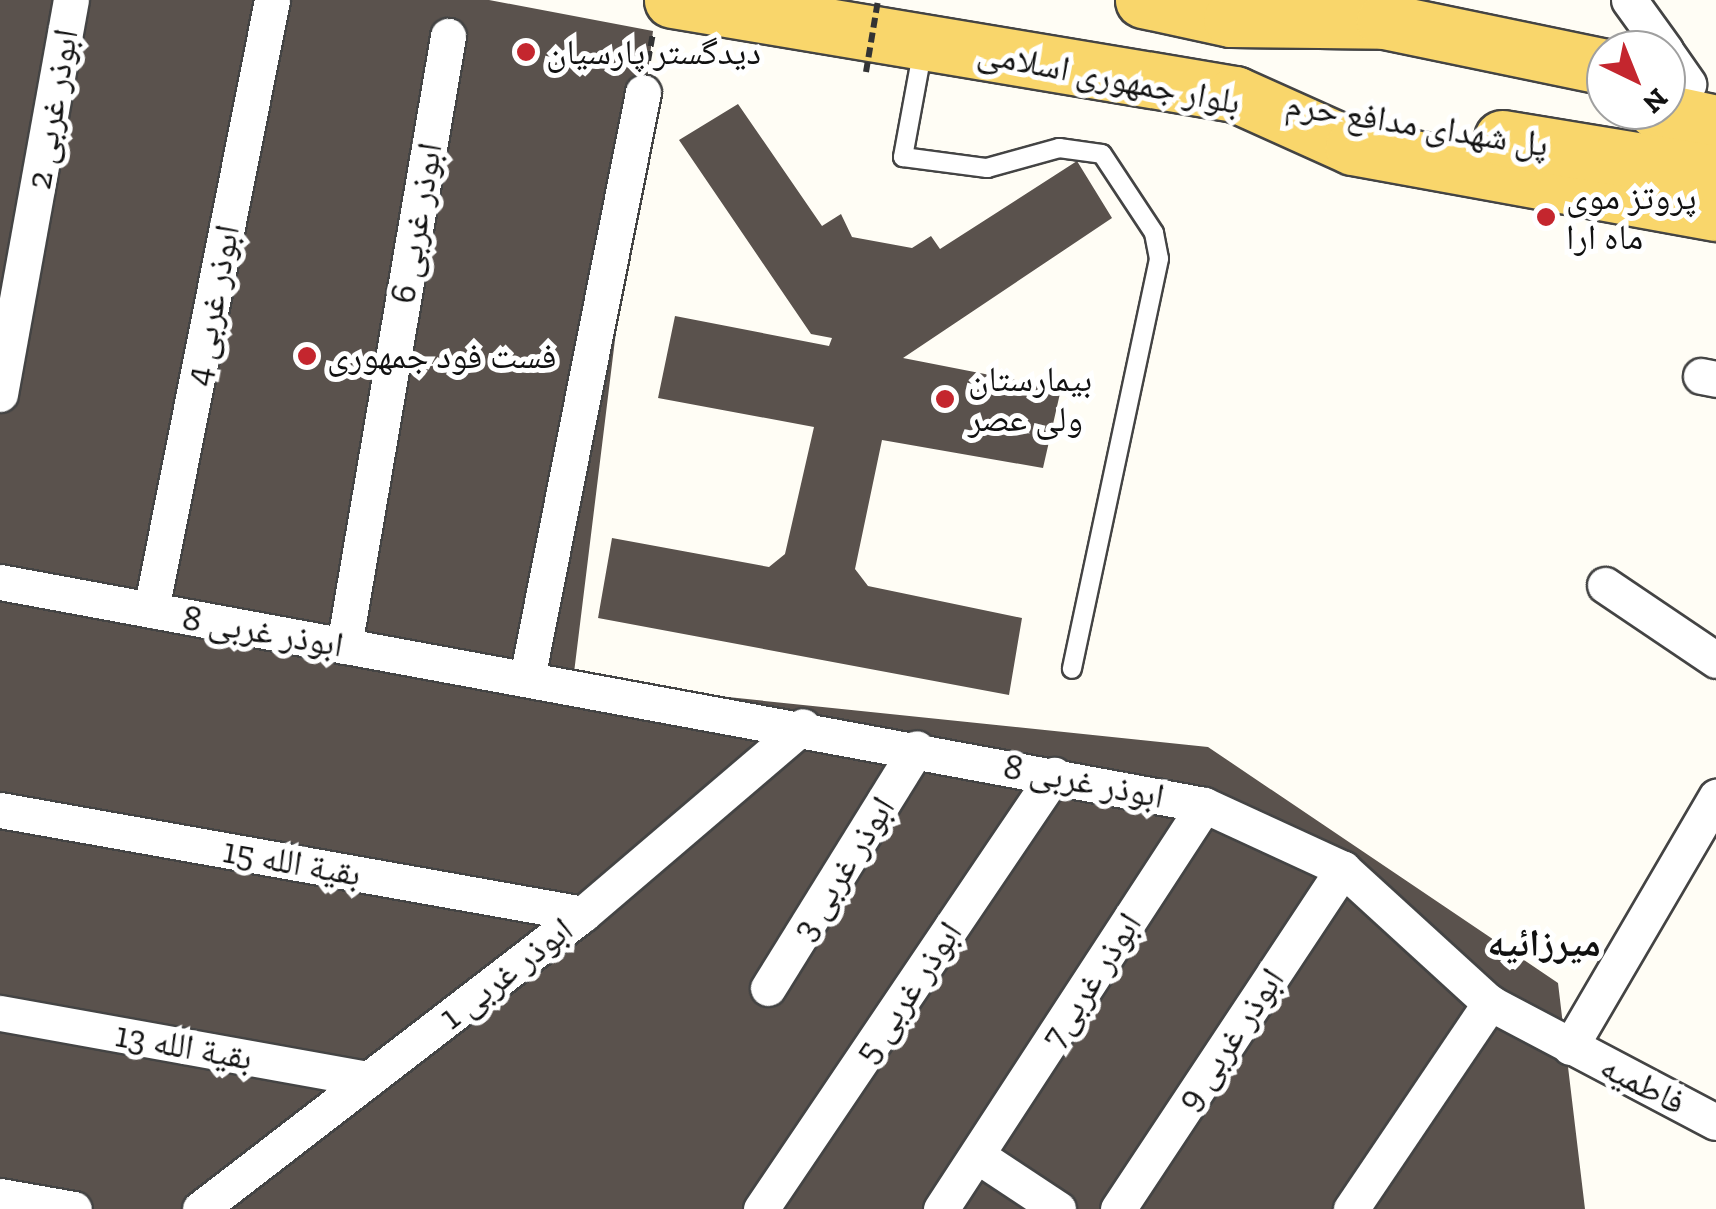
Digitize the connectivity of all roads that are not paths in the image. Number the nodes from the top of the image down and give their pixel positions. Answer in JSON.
{"nodes":[{"id":1,"x":71,"y":0,"type":"edge"},
{"id":2,"x":272,"y":0,"type":"edge"},
{"id":3,"x":1143,"y":0,"type":"edge"},
{"id":4,"x":1629,"y":0,"type":"edge"},
{"id":5,"x":1296,"y":7,"type":"edge"},
{"id":6,"x":665,"y":8,"type":"edge"},
{"id":7,"x":1231,"y":20,"type":"junction"},
{"id":8,"x":1648,"y":30,"type":"edge"},
{"id":9,"x":448,"y":36,"type":"dead end"},
{"id":10,"x":925,"y":42,"type":"junction"},
{"id":11,"x":1586,"y":62,"type":"edge"},
{"id":12,"x":643,"y":92,"type":"road end"},
{"id":13,"x":1236,"y":94,"type":"junction"},
{"id":14,"x":1586,"y":96,"type":"edge"},
{"id":15,"x":1716,"y":173,"type":"edge"},
{"id":16,"x":1716,"y":213,"type":"edge"},
{"id":17,"x":0,"y":394,"type":"edge"},
{"id":18,"x":0,"y":582,"type":"edge"},
{"id":19,"x":1605,"y":584,"type":"dead end"},
{"id":20,"x":151,"y":610,"type":"junction"},
{"id":21,"x":344,"y":646,"type":"junction"},
{"id":22,"x":1716,"y":660,"type":"edge"},
{"id":23,"x":1072,"y":669,"type":"dead end"},
{"id":24,"x":528,"y":672,"type":"junction"},
{"id":25,"x":803,"y":726,"type":"junction"},
{"id":26,"x":917,"y":748,"type":"junction"},
{"id":27,"x":1054,"y":775,"type":"junction"},
{"id":28,"x":1716,"y":797,"type":"edge"},
{"id":29,"x":1204,"y":804,"type":"junction"},
{"id":30,"x":0,"y":810,"type":"edge"},
{"id":31,"x":1343,"y":869,"type":"junction"},
{"id":32,"x":583,"y":914,"type":"junction"},
{"id":33,"x":768,"y":988,"type":"dead end"},
{"id":34,"x":1490,"y":1004,"type":"junction"},
{"id":35,"x":0,"y":1013,"type":"edge"},
{"id":36,"x":1570,"y":1047,"type":"junction"},
{"id":37,"x":368,"y":1080,"type":"junction"},
{"id":38,"x":1716,"y":1122,"type":"edge"},
{"id":39,"x":978,"y":1156,"type":"junction"},
{"id":40,"x":0,"y":1196,"type":"edge"},
{"id":41,"x":74,"y":1209,"type":"edge"},
{"id":42,"x":200,"y":1209,"type":"edge"},
{"id":43,"x":761,"y":1209,"type":"edge"},
{"id":44,"x":941,"y":1209,"type":"edge"},
{"id":45,"x":1058,"y":1209,"type":"edge"},
{"id":46,"x":1118,"y":1209,"type":"edge"},
{"id":47,"x":1351,"y":1209,"type":"edge"}],
"edges":[{"from":1,"to":17,"type":"street","name":"ابوذر غربی 2"},
{"from":2,"to":20,"type":"street","name":"ابوذر غربی 4"},
{"from":3,"to":7,"type":"main road"},
{"from":4,"to":8,"type":"street"},
{"from":5,"to":7,"type":"main road"},
{"from":5,"to":11,"type":"main road"},
{"from":6,"to":10,"type":"main road","name":"بلوار جمهوری اسلامی"},
{"from":7,"to":14,"type":"main road","name":"پل شهدای مدافع حرم"},
{"from":9,"to":21,"type":"street","name":"ابوذر غربی 6"},
{"from":10,"to":13,"type":"main road","name":"بلوار جمهوری اسلامی"},
{"from":10,"to":23,"type":"lane"},
{"from":12,"to":24,"type":"street"},
{"from":13,"to":15,"type":"main road","name":"پل شهدای مدافع حرم"},
{"from":13,"to":16,"type":"main road","name":"بلوار جمهوری اسلامی"},
{"from":18,"to":20,"type":"street","name":"ابوذر غربی 8"},
{"from":19,"to":22,"type":"street"},
{"from":20,"to":21,"type":"street","name":"ابوذر غربی 8"},
{"from":21,"to":24,"type":"street","name":"ابوذر غربی 8"},
{"from":24,"to":25,"type":"street","name":"ابوذر غربی 8"},
{"from":25,"to":26,"type":"street","name":"ابوذر غربی 8"},
{"from":25,"to":32,"type":"street","name":"ابوذر غربی 1"},
{"from":26,"to":27,"type":"street","name":"ابوذر غربی 8"},
{"from":26,"to":33,"type":"street","name":"ابوذر غربی 3"},
{"from":27,"to":29,"type":"street","name":"ابوذر غربی 8"},
{"from":27,"to":43,"type":"street","name":"ابوذر غربی 5"},
{"from":28,"to":36,"type":"street"},
{"from":29,"to":31,"type":"street","name":"ابوذر غربی 8"},
{"from":29,"to":39,"type":"street","name":"ابوذر غربی7"},
{"from":30,"to":32,"type":"street","name":"بقیة الله 15"},
{"from":31,"to":34,"type":"street","name":"ابوذر غربی 8"},
{"from":31,"to":46,"type":"street","name":"ابوذر غربی 9"},
{"from":32,"to":37,"type":"street","name":"ابوذر غربی 1"},
{"from":34,"to":36,"type":"street","name":"ابوذر غربی 8"},
{"from":34,"to":47,"type":"street"},
{"from":35,"to":37,"type":"street","name":"بقیة الله 13"},
{"from":36,"to":38,"type":"street","name":"فاطمیه"},
{"from":37,"to":42,"type":"street","name":"ابوذر غربی 1"},
{"from":39,"to":44,"type":"street","name":"ابوذر غربی7"},
{"from":39,"to":45,"type":"street"},
{"from":40,"to":41,"type":"street"}]}
